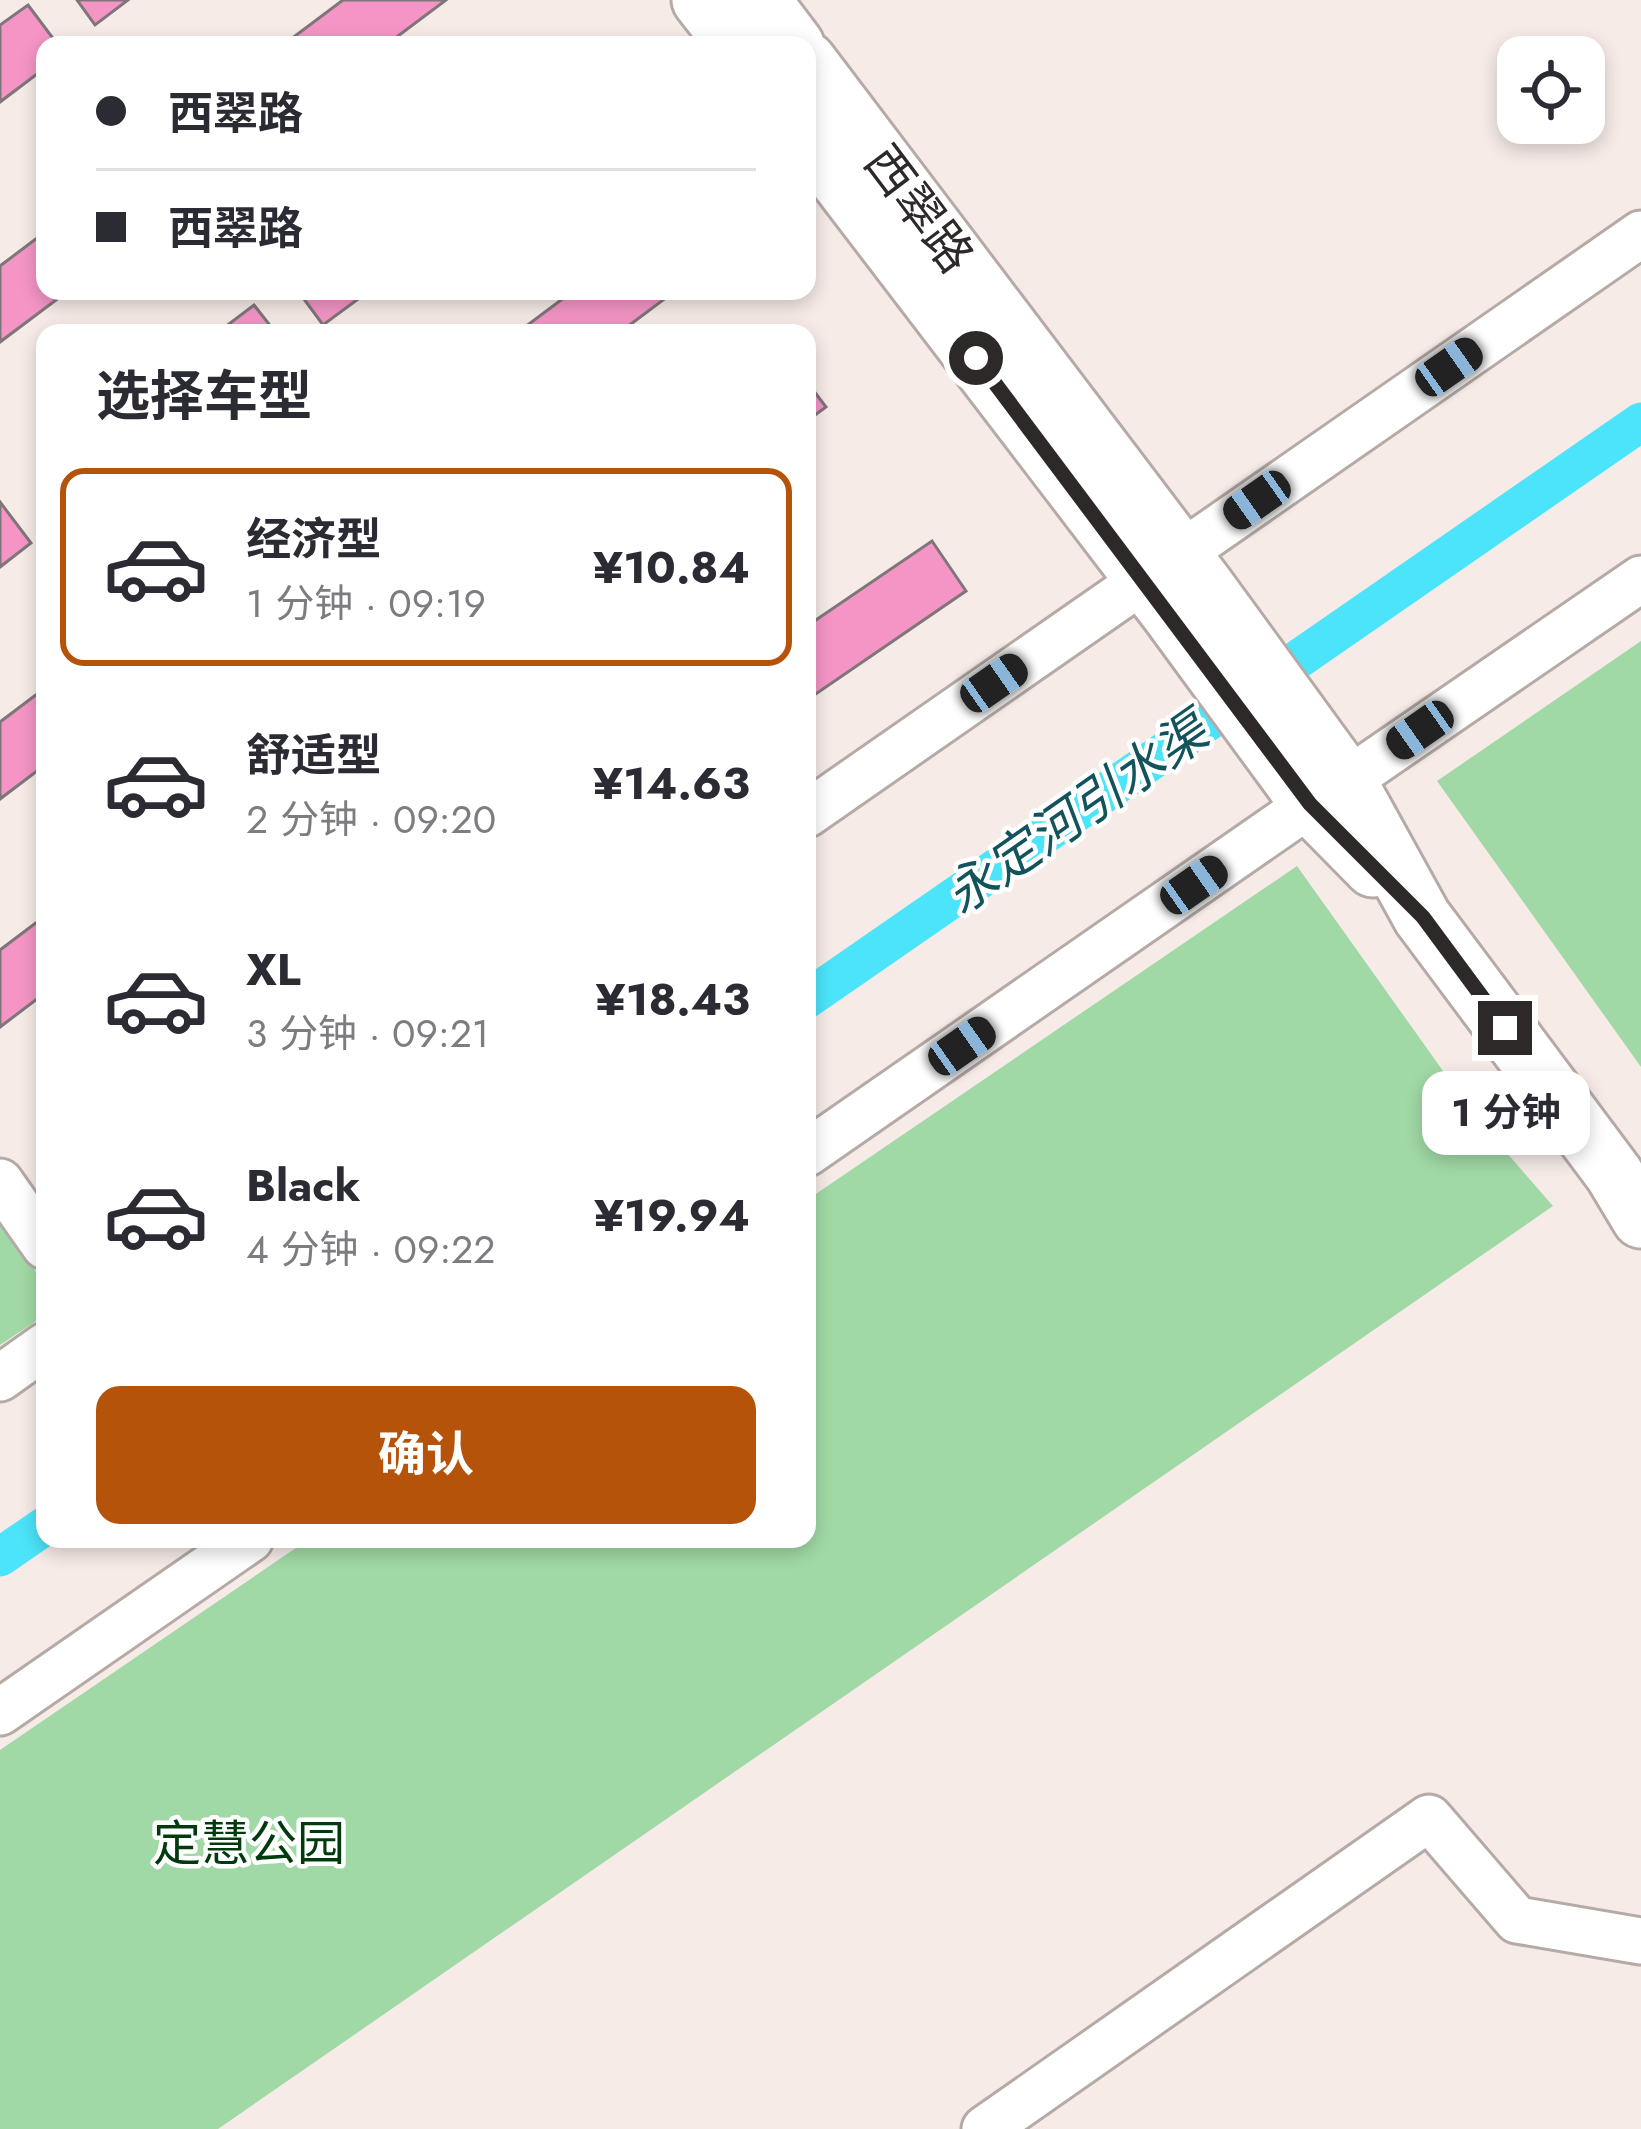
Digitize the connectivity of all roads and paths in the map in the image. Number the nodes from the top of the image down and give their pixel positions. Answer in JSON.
{"nodes":[{"id":1,"x":701,"y":0,"type":"edge"},
{"id":2,"x":761,"y":0,"type":"edge"},
{"id":3,"x":729,"y":36,"type":"edge"},
{"id":4,"x":788,"y":36,"type":"edge"},
{"id":5,"x":816,"y":74,"type":"edge"},
{"id":6,"x":816,"y":149,"type":"edge"},
{"id":7,"x":1641,"y":234,"type":"edge"},
{"id":8,"x":1641,"y":579,"type":"edge"},
{"id":9,"x":1175,"y":583,"type":"junction"},
{"id":10,"x":1319,"y":779,"type":"junction"},
{"id":11,"x":816,"y":808,"type":"edge"},
{"id":12,"x":816,"y":1146,"type":"edge"},
{"id":13,"x":0,"y":1182,"type":"edge"},
{"id":14,"x":1641,"y":1219,"type":"edge"},
{"id":15,"x":36,"y":1233,"type":"edge"},
{"id":16,"x":36,"y":1352,"type":"edge"},
{"id":17,"x":0,"y":1378,"type":"edge"},
{"id":18,"x":237,"y":1548,"type":"edge"},
{"id":19,"x":0,"y":1712,"type":"edge"},
{"id":20,"x":1641,"y":1941,"type":"edge"},
{"id":21,"x":985,"y":2129,"type":"edge"}],
"edges":[{"from":1,"to":3,"type":"main road"},
{"from":2,"to":4,"type":"main road"},
{"from":5,"to":9,"type":"main road","name":"西翠路"},
{"from":6,"to":9,"type":"main road","name":"西翠路"},
{"from":7,"to":9,"type":"street"},
{"from":8,"to":10,"type":"street"},
{"from":9,"to":10,"type":"main road"},
{"from":9,"to":11,"type":"street"},
{"from":10,"to":12,"type":"street"},
{"from":10,"to":14,"type":"main road"},
{"from":13,"to":15,"type":"street"},
{"from":16,"to":17,"type":"street"},
{"from":18,"to":19,"type":"street"},
{"from":20,"to":21,"type":"street"}]}
